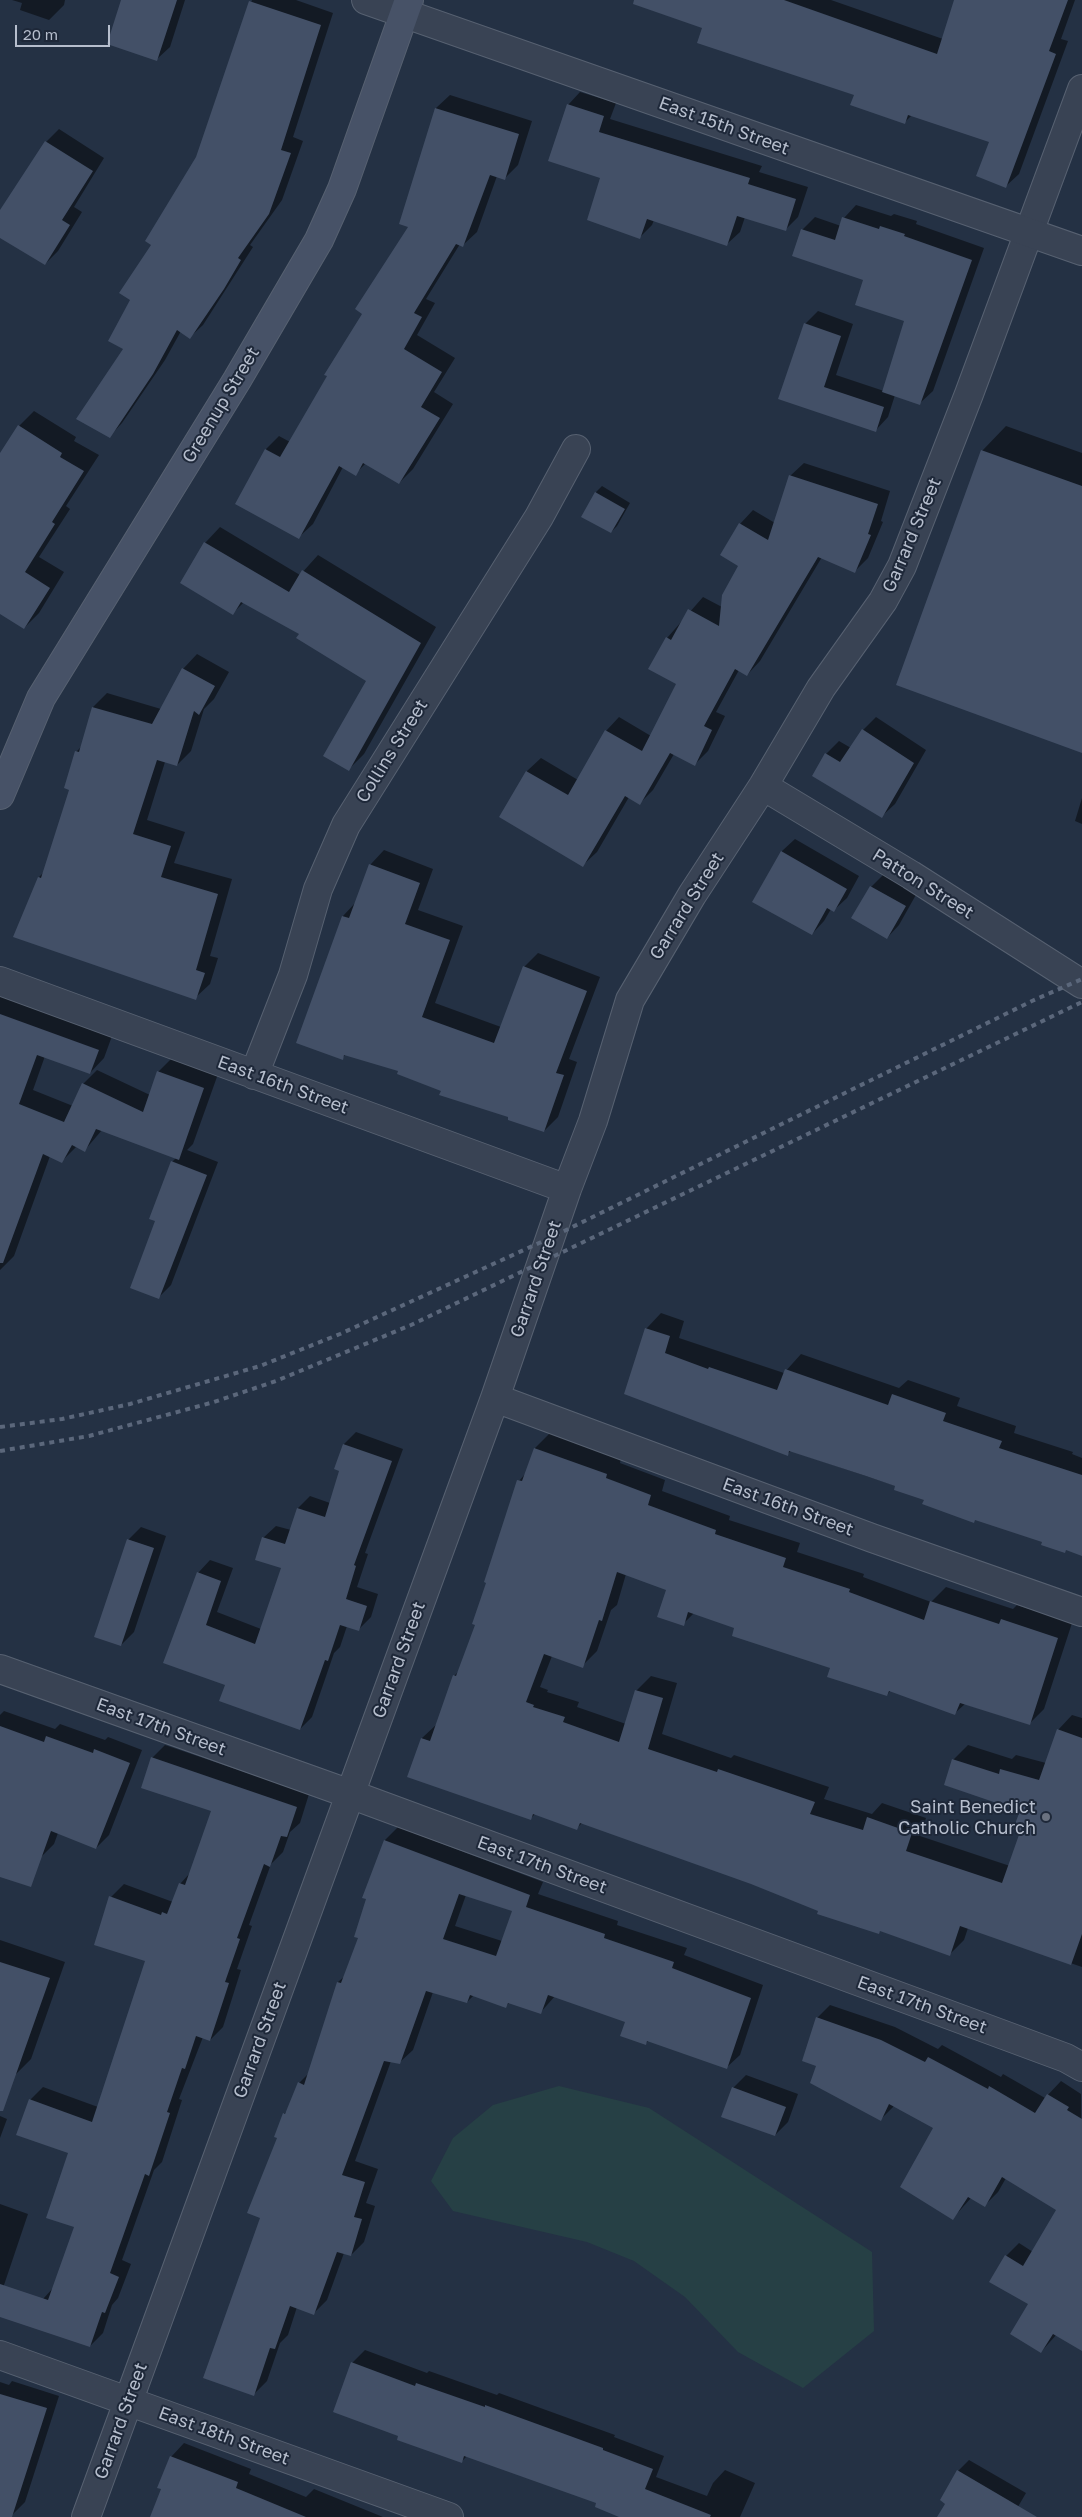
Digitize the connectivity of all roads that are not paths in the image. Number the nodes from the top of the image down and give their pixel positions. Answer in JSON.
{"nodes":[{"id":1,"x":366,"y":0,"type":"edge"},
{"id":2,"x":406,"y":7,"type":"edge"},
{"id":3,"x":1082,"y":89,"type":"edge"},
{"id":4,"x":1028,"y":232,"type":"junction"},
{"id":5,"x":1082,"y":251,"type":"edge"},
{"id":6,"x":576,"y":449,"type":"dead end"},
{"id":7,"x":763,"y":786,"type":"junction"},
{"id":8,"x":0,"y":795,"type":"edge"},
{"id":9,"x":0,"y":980,"type":"edge"},
{"id":10,"x":1082,"y":984,"type":"edge"},
{"id":11,"x":254,"y":1075,"type":"junction"},
{"id":12,"x":567,"y":1189,"type":"junction"},
{"id":13,"x":495,"y":1398,"type":"junction"},
{"id":14,"x":1082,"y":1612,"type":"edge"},
{"id":15,"x":0,"y":1668,"type":"edge"},
{"id":16,"x":350,"y":1794,"type":"junction"},
{"id":17,"x":1082,"y":2067,"type":"edge"},
{"id":18,"x":0,"y":2355,"type":"edge"},
{"id":19,"x":128,"y":2402,"type":"junction"},
{"id":20,"x":86,"y":2517,"type":"edge"},
{"id":21,"x":449,"y":2517,"type":"edge"}],
"edges":[{"from":1,"to":2,"type":"street","name":"East 15th Street"},
{"from":2,"to":4,"type":"street","name":"East 15th Street"},
{"from":2,"to":8,"type":"main road","name":"Greenup Street"},
{"from":3,"to":4,"type":"street","name":"Garrard Street"},
{"from":4,"to":5,"type":"street","name":"East 15th Street"},
{"from":4,"to":7,"type":"street","name":"Garrard Street"},
{"from":6,"to":11,"type":"street","name":"Collins Street"},
{"from":7,"to":10,"type":"street","name":"Patton Street"},
{"from":7,"to":12,"type":"street","name":"Garrard Street"},
{"from":9,"to":11,"type":"street","name":"East 16th Street"},
{"from":11,"to":12,"type":"street","name":"East 16th Street"},
{"from":12,"to":13,"type":"street","name":"Garrard Street"},
{"from":13,"to":14,"type":"street","name":"East 16th Street"},
{"from":13,"to":16,"type":"street","name":"Garrard Street"},
{"from":15,"to":16,"type":"street","name":"East 17th Street"},
{"from":16,"to":17,"type":"street","name":"East 17th Street"},
{"from":16,"to":19,"type":"street","name":"Garrard Street"},
{"from":18,"to":19,"type":"street","name":"East 18th Street"},
{"from":19,"to":20,"type":"street","name":"Garrard Street"},
{"from":19,"to":21,"type":"street","name":"East 18th Street"}]}
